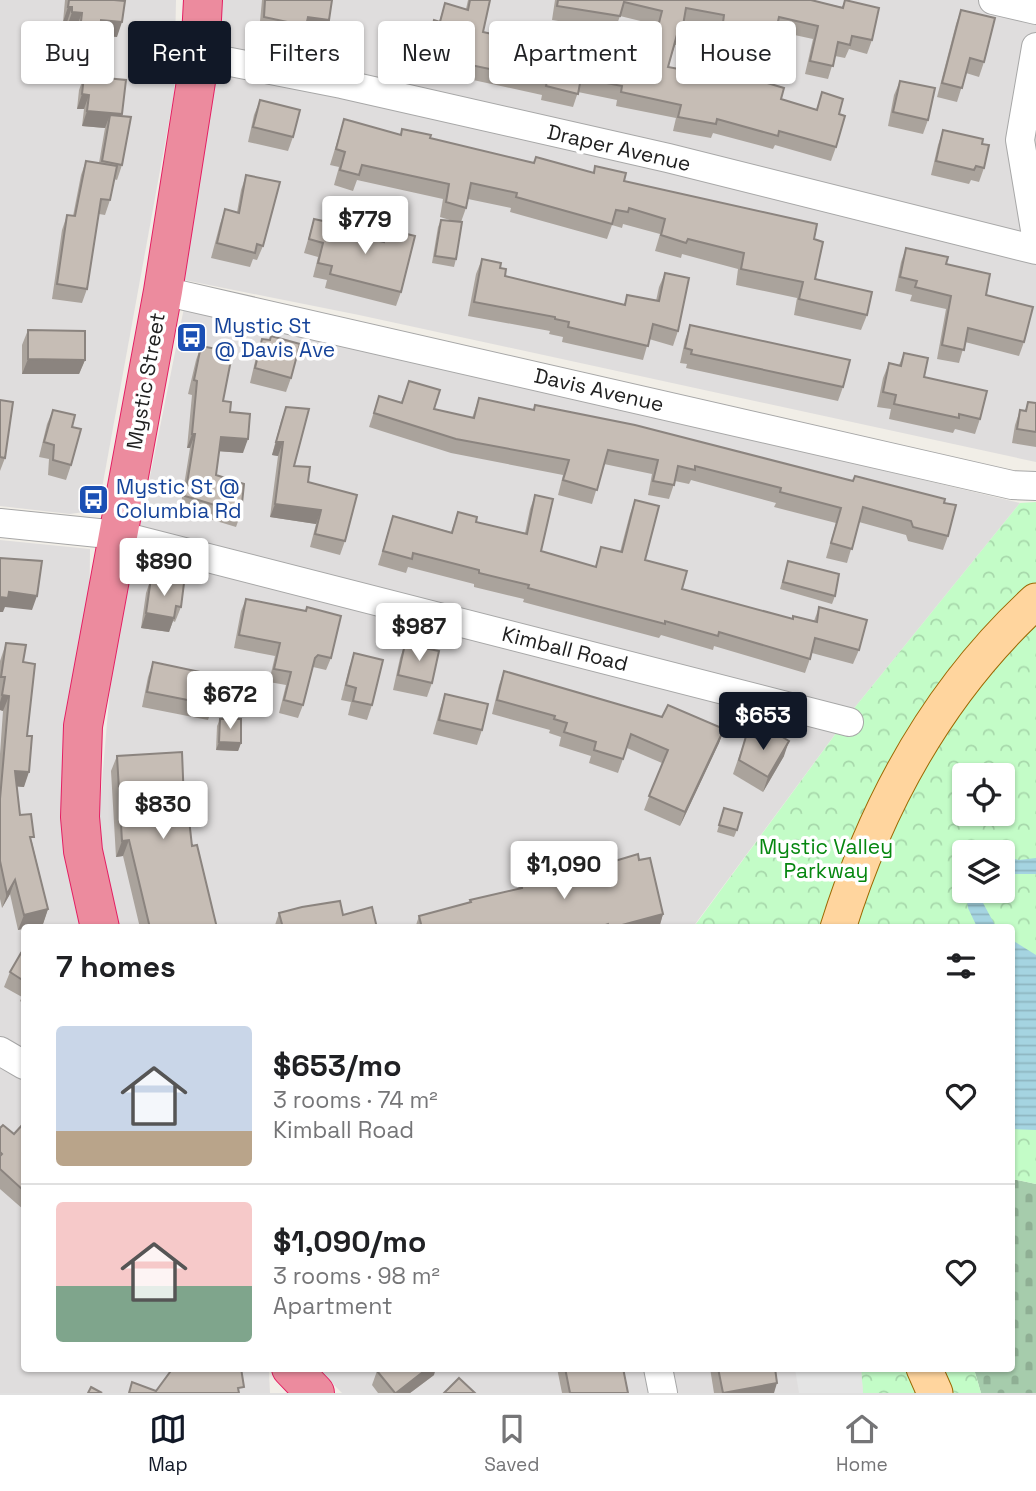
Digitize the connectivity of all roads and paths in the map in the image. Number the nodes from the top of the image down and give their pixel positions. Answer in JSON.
{"nodes":[{"id":1,"x":203,"y":0,"type":"edge"},
{"id":2,"x":993,"y":0,"type":"edge"},
{"id":3,"x":1036,"y":10,"type":"edge"},
{"id":4,"x":202,"y":21,"type":"edge"},
{"id":5,"x":1036,"y":47,"type":"edge"},
{"id":6,"x":231,"y":62,"type":"edge"},
{"id":7,"x":196,"y":84,"type":"edge"},
{"id":8,"x":1036,"y":236,"type":"edge"},
{"id":9,"x":1036,"y":250,"type":"edge"},
{"id":10,"x":163,"y":291,"type":"junction"},
{"id":11,"x":1036,"y":486,"type":"edge"},
{"id":12,"x":0,"y":523,"type":"edge"},
{"id":13,"x":118,"y":535,"type":"junction"},
{"id":14,"x":1036,"y":601,"type":"edge"},
{"id":15,"x":849,"y":722,"type":"dead end"},
{"id":16,"x":99,"y":924,"type":"edge"},
{"id":17,"x":839,"y":924,"type":"edge"},
{"id":18,"x":0,"y":1051,"type":"edge"},
{"id":19,"x":21,"y":1063,"type":"edge"},
{"id":20,"x":660,"y":1372,"type":"edge"},
{"id":21,"x":926,"y":1372,"type":"edge"},
{"id":22,"x":663,"y":1393,"type":"edge"},
{"id":23,"x":935,"y":1393,"type":"edge"}],
"edges":[{"from":1,"to":4,"type":"highway","name":"Mystic Street"},
{"from":2,"to":3,"type":"street"},
{"from":5,"to":8,"type":"street"},
{"from":6,"to":9,"type":"street","name":"Draper Avenue"},
{"from":7,"to":10,"type":"highway","name":"Mystic Street"},
{"from":10,"to":11,"type":"street","name":"Davis Avenue"},
{"from":10,"to":13,"type":"highway","name":"Mystic Street"},
{"from":12,"to":13,"type":"street","name":"Kimball Road"},
{"from":13,"to":15,"type":"street","name":"Kimball Road"},
{"from":13,"to":16,"type":"highway","name":"Mystic Street"},
{"from":14,"to":17,"type":"main road"},
{"from":18,"to":19,"type":"street"},
{"from":20,"to":22,"type":"street"},
{"from":21,"to":23,"type":"main road"}]}
